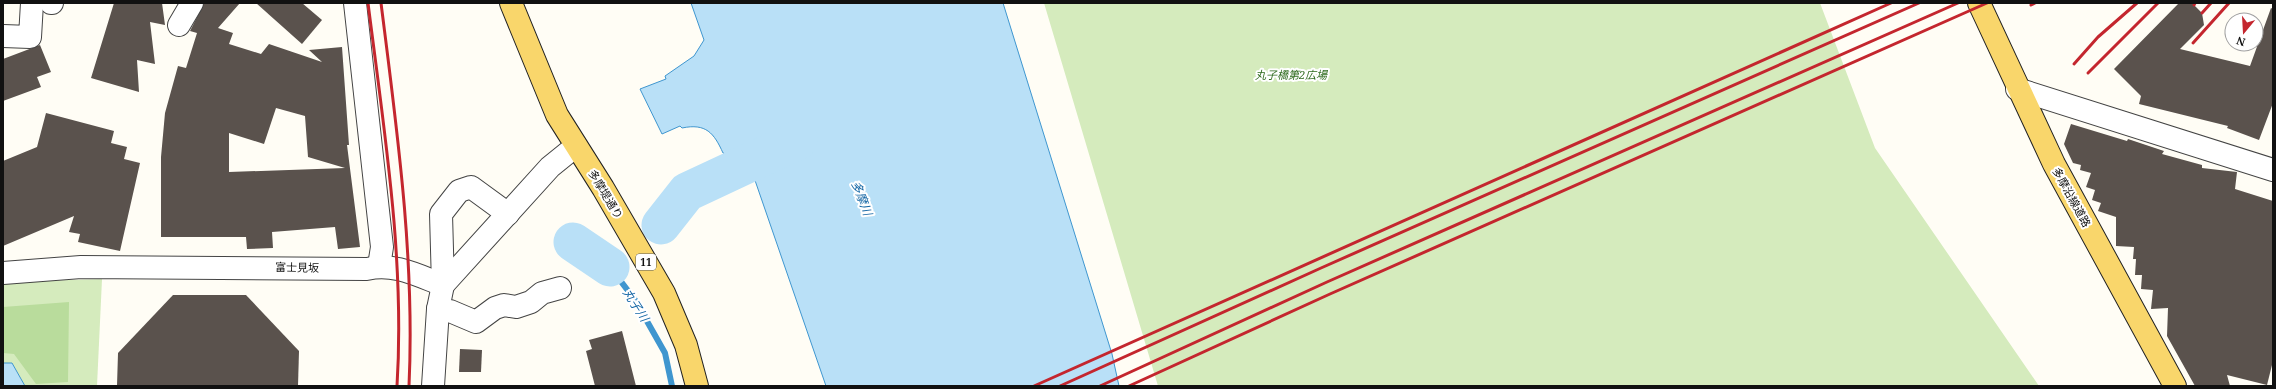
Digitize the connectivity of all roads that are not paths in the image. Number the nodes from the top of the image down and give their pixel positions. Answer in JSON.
{"nodes":[{"id":1,"x":32,"y":3,"type":"edge"},
{"id":2,"x":192,"y":3,"type":"edge"},
{"id":3,"x":355,"y":3,"type":"edge"},
{"id":4,"x":511,"y":3,"type":"edge"},
{"id":5,"x":1979,"y":3,"type":"edge"},
{"id":6,"x":179,"y":25,"type":"dead end"},
{"id":7,"x":3,"y":36,"type":"edge"},
{"id":8,"x":2017,"y":89,"type":"junction"},
{"id":9,"x":576,"y":146,"type":"junction"},
{"id":10,"x":2273,"y":170,"type":"edge"},
{"id":11,"x":508,"y":214,"type":"junction"},
{"id":12,"x":379,"y":266,"type":"junction"},
{"id":13,"x":3,"y":273,"type":"edge"},
{"id":14,"x":443,"y":285,"type":"junction"},
{"id":15,"x":560,"y":288,"type":"dead end"},
{"id":16,"x":438,"y":309,"type":"junction"},
{"id":17,"x":433,"y":386,"type":"edge"},
{"id":18,"x":697,"y":386,"type":"edge"},
{"id":19,"x":2175,"y":386,"type":"edge"}],
"edges":[{"from":1,"to":7,"type":"street"},
{"from":2,"to":6,"type":"street"},
{"from":3,"to":12,"type":"street"},
{"from":4,"to":9,"type":"main road","name":"多摩堤通り","number":"11"},
{"from":5,"to":8,"type":"main road","name":"多摩沿線道路"},
{"from":8,"to":10,"type":"street"},
{"from":8,"to":19,"type":"main road","name":"多摩沿線道路"},
{"from":9,"to":11,"type":"street"},
{"from":9,"to":18,"type":"main road","name":"多摩堤通り","number":"11"},
{"from":11,"to":14,"type":"street"},
{"from":11,"to":14,"type":"street"},
{"from":12,"to":13,"type":"street","name":"富士見坂"},
{"from":12,"to":14,"type":"street","name":"富士見坂"},
{"from":14,"to":16,"type":"street"},
{"from":15,"to":16,"type":"street"},
{"from":16,"to":17,"type":"street"}]}
